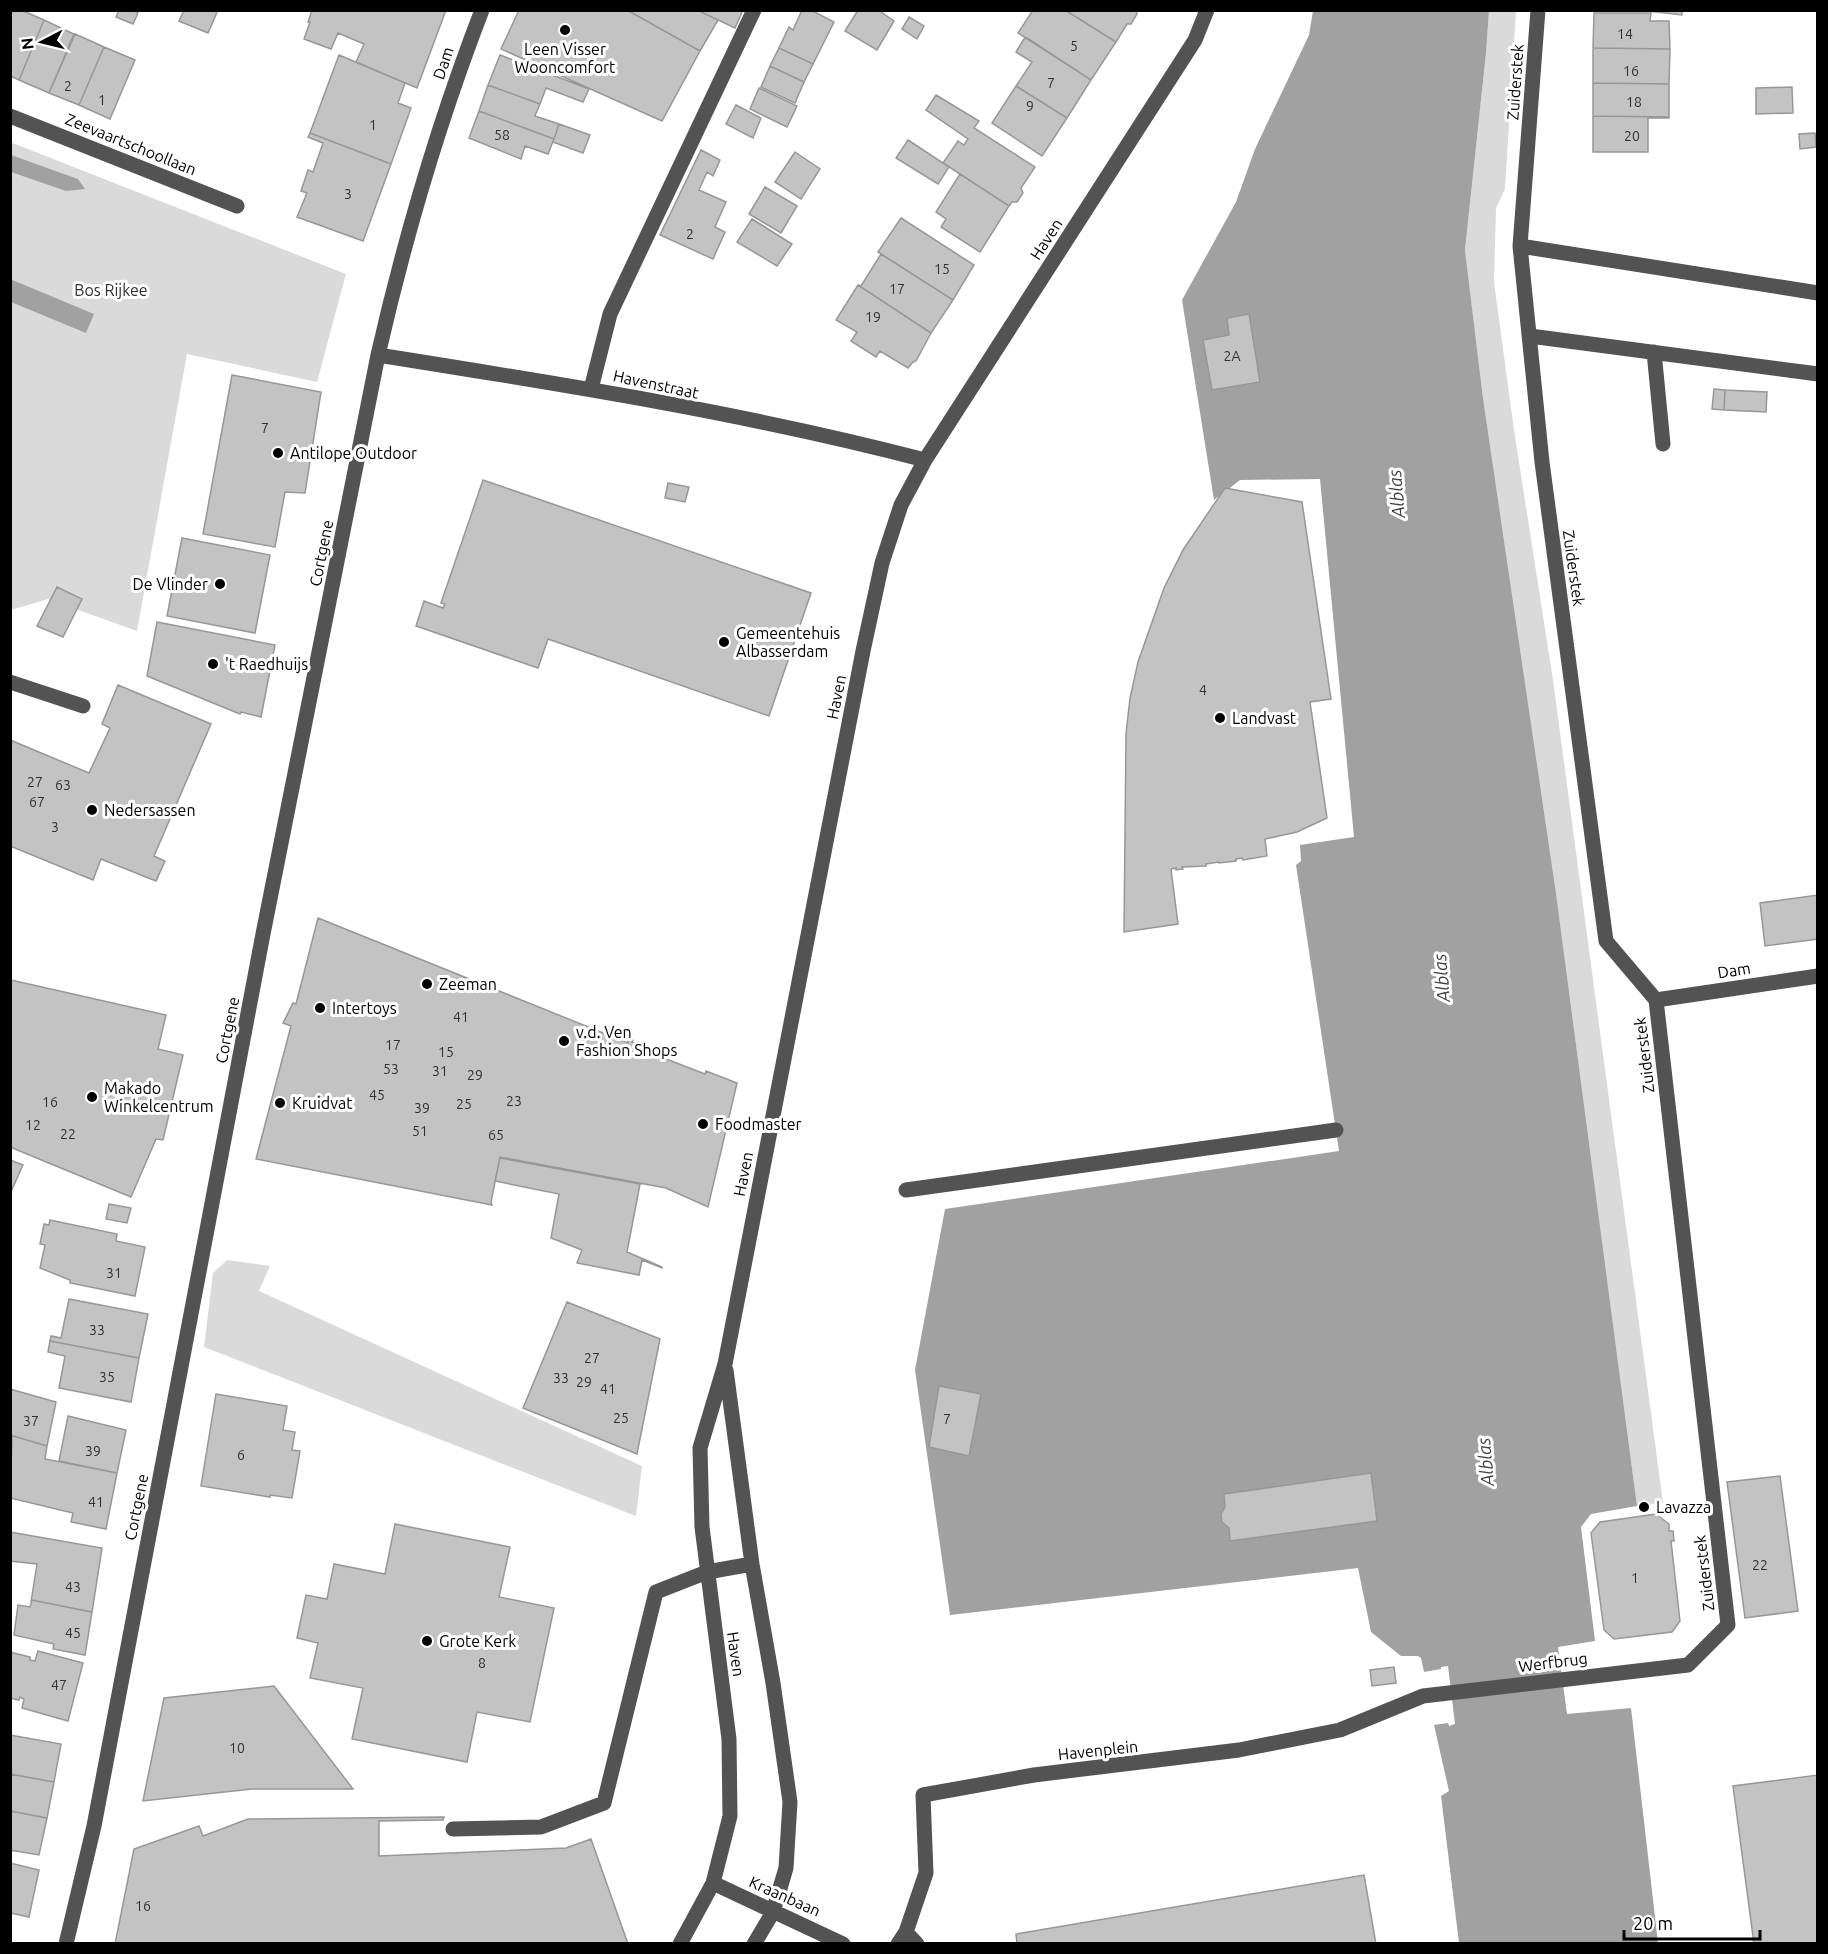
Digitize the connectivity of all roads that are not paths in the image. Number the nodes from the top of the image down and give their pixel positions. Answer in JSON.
{"nodes":[{"id":1,"x":482,"y":10,"type":"edge"},
{"id":2,"x":754,"y":10,"type":"edge"},
{"id":3,"x":1207,"y":10,"type":"edge"},
{"id":4,"x":1538,"y":10,"type":"edge"},
{"id":5,"x":10,"y":116,"type":"edge"},
{"id":6,"x":440,"y":127,"type":"joint"},
{"id":7,"x":237,"y":206,"type":"dead end"},
{"id":8,"x":1520,"y":246,"type":"junction"},
{"id":9,"x":1818,"y":293,"type":"edge"},
{"id":10,"x":1530,"y":336,"type":"junction"},
{"id":11,"x":1654,"y":352,"type":"junction"},
{"id":12,"x":378,"y":355,"type":"junction"},
{"id":13,"x":1818,"y":374,"type":"edge"},
{"id":14,"x":591,"y":388,"type":"junction"},
{"id":15,"x":1663,"y":444,"type":"dead end"},
{"id":16,"x":925,"y":460,"type":"junction"},
{"id":17,"x":10,"y":682,"type":"edge"},
{"id":18,"x":83,"y":706,"type":"dead end"},
{"id":19,"x":1818,"y":976,"type":"edge"},
{"id":20,"x":1656,"y":1000,"type":"junction"},
{"id":21,"x":1336,"y":1130,"type":"dead end"},
{"id":22,"x":906,"y":1190,"type":"dead end"},
{"id":23,"x":725,"y":1364,"type":"junction"},
{"id":24,"x":752,"y":1564,"type":"junction"},
{"id":25,"x":707,"y":1572,"type":"junction"},
{"id":26,"x":1688,"y":1665,"type":"joint"},
{"id":27,"x":1423,"y":1696,"type":"joint"},
{"id":28,"x":453,"y":1830,"type":"dead end"},
{"id":29,"x":713,"y":1883,"type":"junction"},
{"id":30,"x":773,"y":1912,"type":"junction"},
{"id":31,"x":902,"y":1938,"type":"edge"},
{"id":32,"x":66,"y":1944,"type":"edge"},
{"id":33,"x":680,"y":1944,"type":"edge"},
{"id":34,"x":754,"y":1944,"type":"edge"},
{"id":35,"x":843,"y":1944,"type":"edge"},
{"id":36,"x":917,"y":1944,"type":"edge"}],
"edges":[{"from":1,"to":6,"type":"street","name":"Dam"},
{"from":2,"to":14,"type":"street"},
{"from":3,"to":16,"type":"street","name":"Haven"},
{"from":4,"to":8,"type":"street","name":"Zuiderstek"},
{"from":5,"to":7,"type":"street","name":"Zeevaartschoollaan"},
{"from":6,"to":12,"type":"street","name":"Cortgene"},
{"from":8,"to":9,"type":"street"},
{"from":8,"to":10,"type":"street","name":"Zuiderstek"},
{"from":10,"to":11,"type":"street"},
{"from":10,"to":20,"type":"street","name":"Zuiderstek"},
{"from":11,"to":13,"type":"street"},
{"from":11,"to":15,"type":"street"},
{"from":12,"to":14,"type":"street","name":"Havenstraat"},
{"from":12,"to":32,"type":"street","name":"Cortgene"},
{"from":14,"to":16,"type":"street","name":"Havenstraat"},
{"from":16,"to":23,"type":"street","name":"Haven"},
{"from":17,"to":18,"type":"street"},
{"from":19,"to":20,"type":"street","name":"Dam"},
{"from":20,"to":26,"type":"street","name":"Zuiderstek"},
{"from":21,"to":22,"type":"street"},
{"from":23,"to":24,"type":"street","name":"Haven"},
{"from":23,"to":25,"type":"street","name":"Haven"},
{"from":24,"to":25,"type":"street"},
{"from":24,"to":30,"type":"street","name":"Haven"},
{"from":25,"to":28,"type":"street"},
{"from":25,"to":29,"type":"street","name":"Haven"},
{"from":26,"to":27,"type":"street","name":"Werfbrug"},
{"from":27,"to":31,"type":"street","name":"Havenplein"},
{"from":29,"to":30,"type":"street","name":"Kraanbaan"},
{"from":29,"to":33,"type":"street","name":"Haven"},
{"from":30,"to":34,"type":"street","name":"Haven"},
{"from":30,"to":35,"type":"street","name":"Kraanbaan"},
{"from":31,"to":36,"type":"street"}]}
